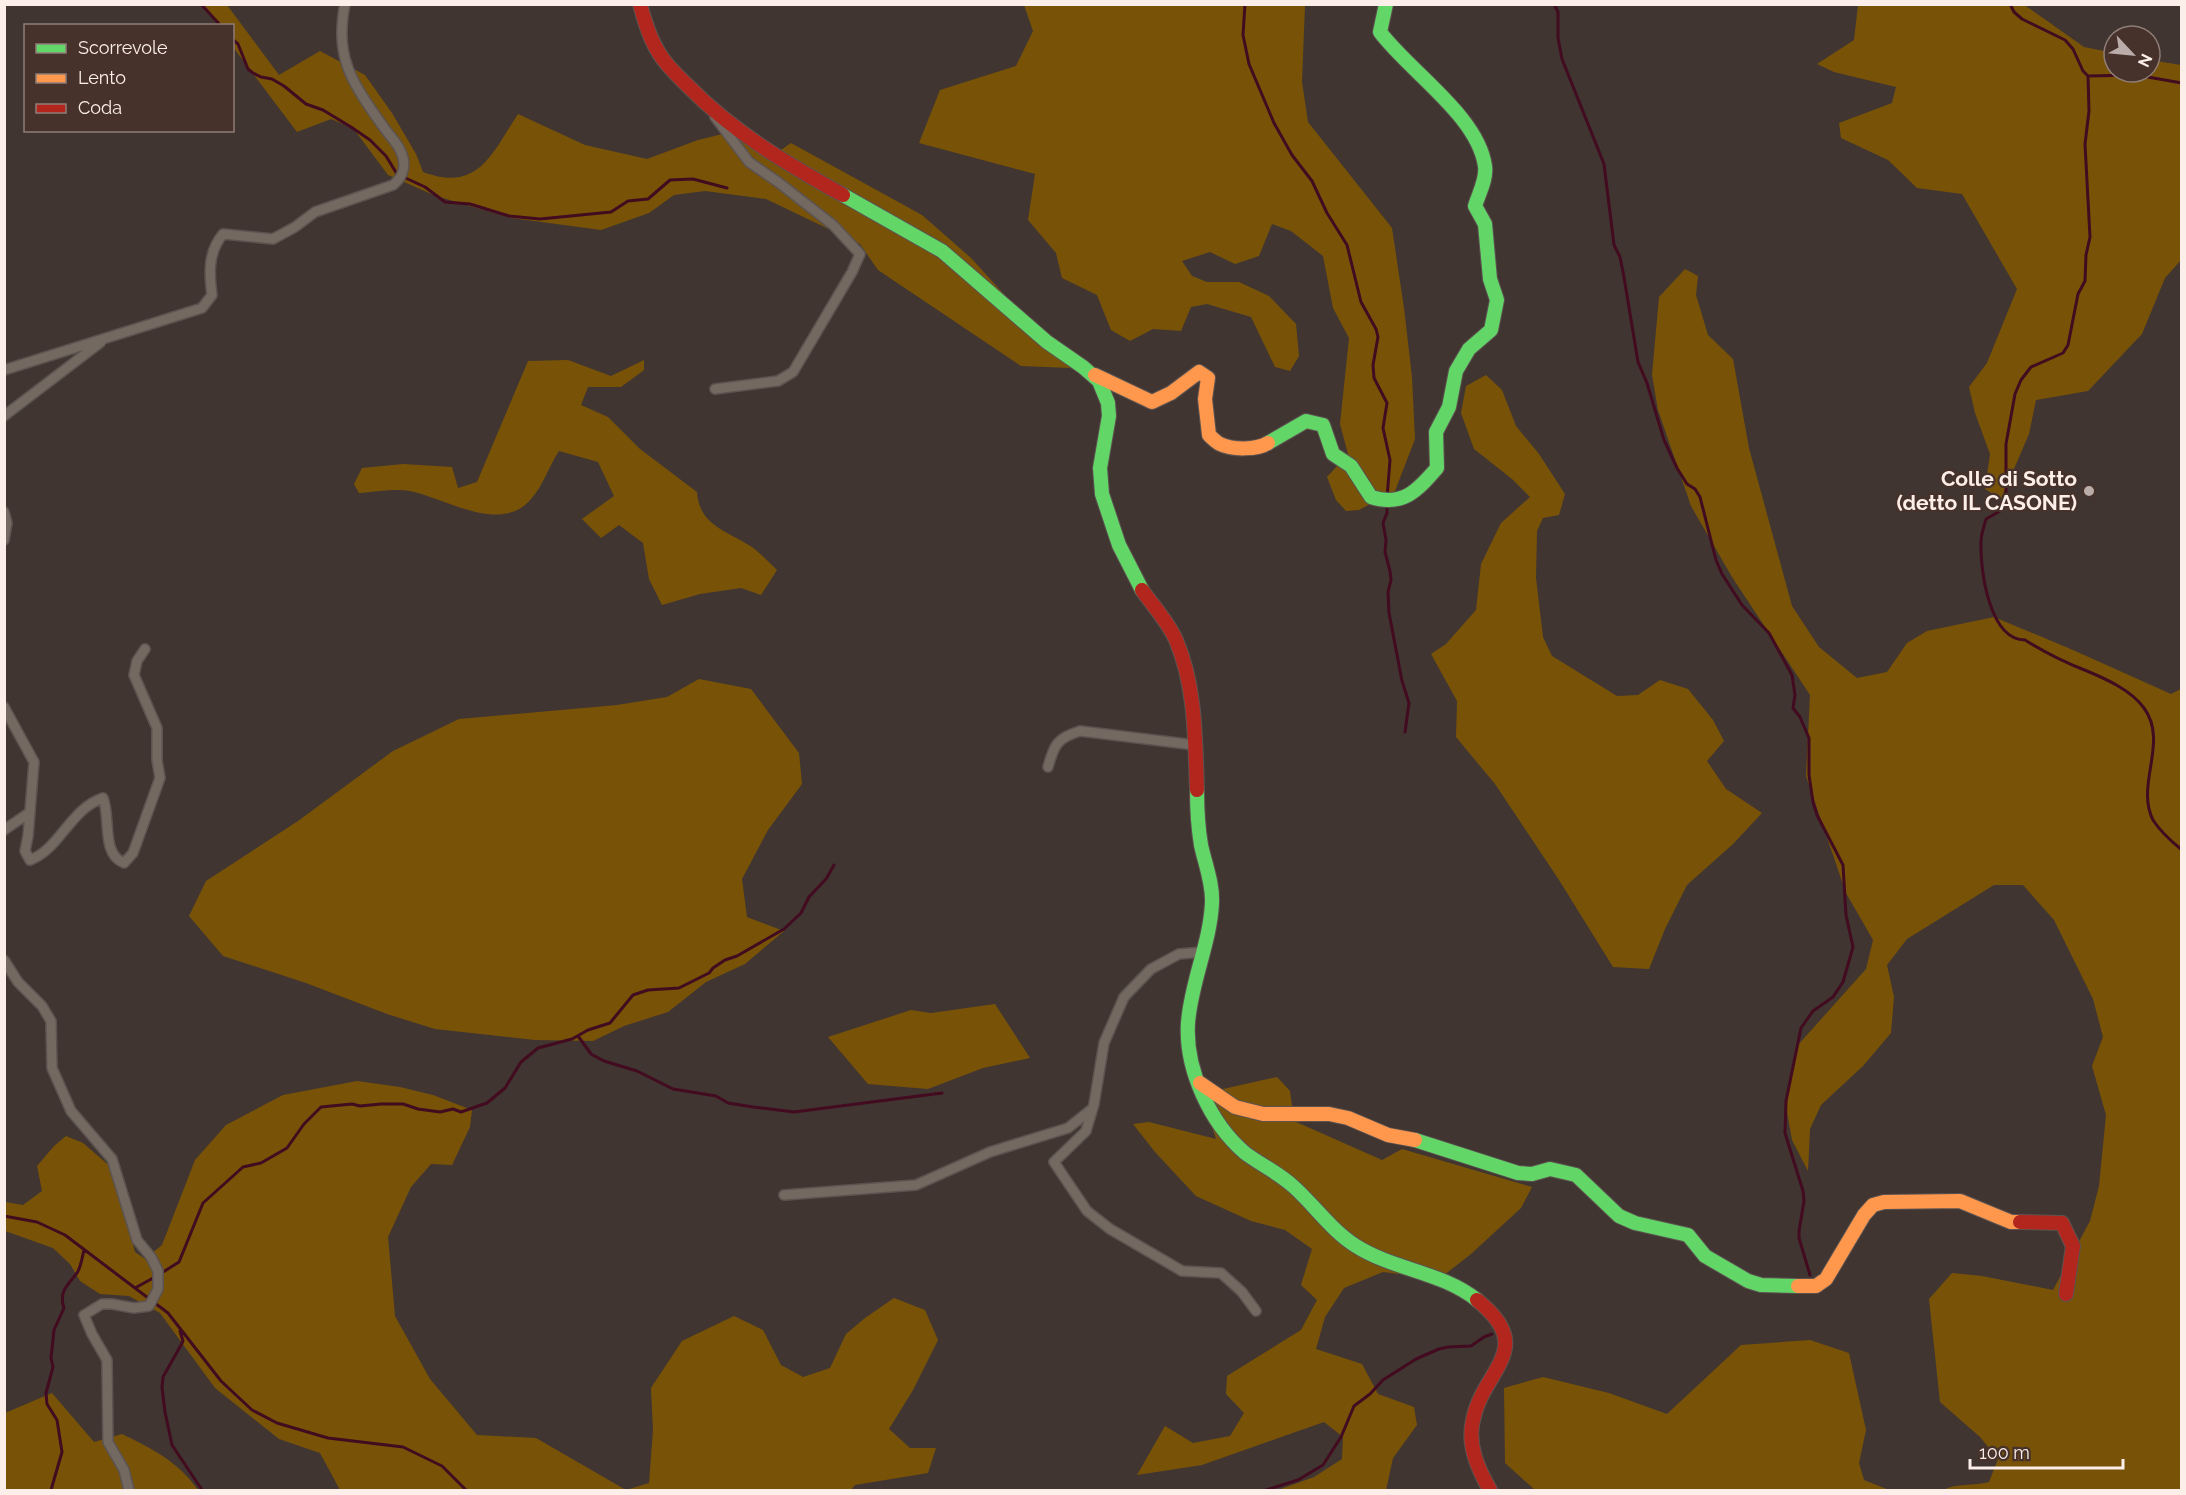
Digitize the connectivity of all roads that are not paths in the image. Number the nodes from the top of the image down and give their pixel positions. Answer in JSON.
{"nodes":[{"id":1,"x":345,"y":4,"type":"edge"},
{"id":2,"x":640,"y":4,"type":"edge"},
{"id":3,"x":1386,"y":4,"type":"edge"},
{"id":4,"x":707,"y":106,"type":"junction"},
{"id":5,"x":108,"y":337,"type":"junction"},
{"id":6,"x":4,"y":370,"type":"edge"},
{"id":7,"x":1093,"y":375,"type":"junction"},
{"id":8,"x":715,"y":389,"type":"dead end"},
{"id":9,"x":4,"y":416,"type":"edge"},
{"id":10,"x":4,"y":512,"type":"edge"},
{"id":11,"x":4,"y":540,"type":"edge"},
{"id":12,"x":145,"y":649,"type":"dead end"},
{"id":13,"x":4,"y":707,"type":"edge"},
{"id":14,"x":1195,"y":745,"type":"junction"},
{"id":15,"x":1048,"y":767,"type":"dead end"},
{"id":16,"x":29,"y":813,"type":"junction"},
{"id":17,"x":4,"y":830,"type":"edge"},
{"id":18,"x":1203,"y":952,"type":"junction"},
{"id":19,"x":4,"y":960,"type":"edge"},
{"id":20,"x":1199,"y":1082,"type":"junction"},
{"id":21,"x":1092,"y":1109,"type":"junction"},
{"id":22,"x":784,"y":1195,"type":"dead end"},
{"id":23,"x":2066,"y":1294,"type":"dead end"},
{"id":24,"x":1256,"y":1311,"type":"dead end"},
{"id":25,"x":129,"y":1491,"type":"edge"},
{"id":26,"x":1490,"y":1491,"type":"edge"}],
"edges":[{"from":1,"to":5,"type":"street"},
{"from":2,"to":4,"type":"street"},
{"from":3,"to":7,"type":"street"},
{"from":4,"to":7,"type":"street"},
{"from":4,"to":8,"type":"street"},
{"from":5,"to":6,"type":"street"},
{"from":5,"to":9,"type":"street"},
{"from":7,"to":14,"type":"street"},
{"from":10,"to":11,"type":"street"},
{"from":12,"to":16,"type":"street"},
{"from":13,"to":16,"type":"street"},
{"from":14,"to":15,"type":"street"},
{"from":14,"to":18,"type":"street"},
{"from":16,"to":17,"type":"street"},
{"from":18,"to":20,"type":"street"},
{"from":18,"to":21,"type":"street"},
{"from":19,"to":25,"type":"street"},
{"from":20,"to":23,"type":"street"},
{"from":20,"to":26,"type":"street"},
{"from":21,"to":22,"type":"street"},
{"from":21,"to":24,"type":"street"}]}
